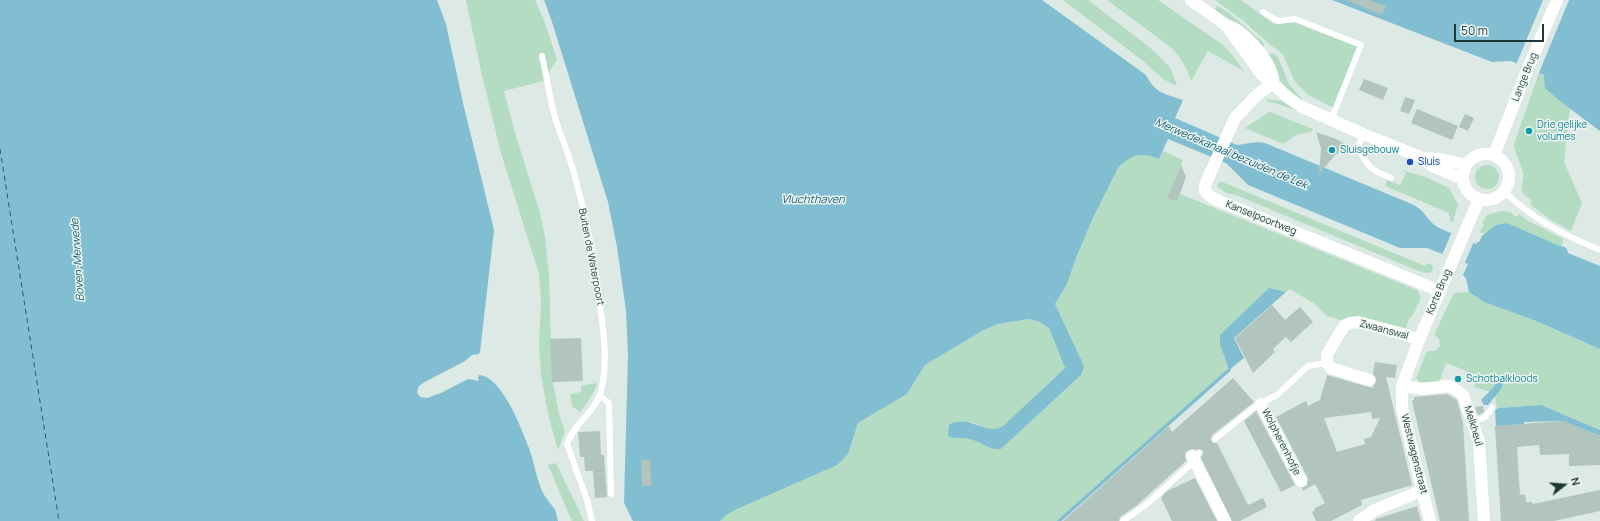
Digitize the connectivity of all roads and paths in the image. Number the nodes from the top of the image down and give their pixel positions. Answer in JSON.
{"nodes":[{"id":1,"x":1191,"y":0,"type":"edge"},
{"id":2,"x":1557,"y":0,"type":"edge"},
{"id":3,"x":1263,"y":12,"type":"dead end"},
{"id":4,"x":542,"y":56,"type":"dead end"},
{"id":5,"x":1273,"y":83,"type":"junction"},
{"id":6,"x":1332,"y":120,"type":"junction"},
{"id":7,"x":1363,"y":134,"type":"junction"},
{"id":8,"x":1494,"y":155,"type":"junction"},
{"id":9,"x":1423,"y":158,"type":"junction"},
{"id":10,"x":1466,"y":166,"type":"junction"},
{"id":11,"x":1391,"y":178,"type":"dead end"},
{"id":12,"x":1463,"y":178,"type":"junction"},
{"id":13,"x":1505,"y":192,"type":"junction"},
{"id":14,"x":1479,"y":199,"type":"junction"},
{"id":15,"x":1600,"y":250,"type":"edge"},
{"id":16,"x":1440,"y":291,"type":"junction"},
{"id":17,"x":1419,"y":340,"type":"junction"},
{"id":18,"x":1327,"y":363,"type":"junction"},
{"id":19,"x":1369,"y":380,"type":"dead end"},
{"id":20,"x":1402,"y":386,"type":"junction"},
{"id":21,"x":600,"y":396,"type":"junction"},
{"id":22,"x":1261,"y":404,"type":"junction"},
{"id":23,"x":1492,"y":408,"type":"dead end"},
{"id":24,"x":1471,"y":420,"type":"junction"},
{"id":25,"x":1215,"y":439,"type":"dead end"},
{"id":26,"x":1195,"y":456,"type":"joint"},
{"id":27,"x":1301,"y":481,"type":"dead end"},
{"id":28,"x":1423,"y":490,"type":"junction"},
{"id":29,"x":611,"y":494,"type":"dead end"},
{"id":30,"x":592,"y":521,"type":"edge"},
{"id":31,"x":1123,"y":521,"type":"edge"},
{"id":32,"x":1225,"y":521,"type":"edge"},
{"id":33,"x":1359,"y":521,"type":"edge"},
{"id":34,"x":1430,"y":521,"type":"edge"},
{"id":35,"x":1484,"y":521,"type":"edge"}],
"edges":[{"from":1,"to":5,"type":"street"},
{"from":2,"to":8,"type":"street","name":"Lange Brug"},
{"from":3,"to":6,"type":"lane"},
{"from":4,"to":21,"type":"lane","name":"Buiten de Waterpoort"},
{"from":5,"to":6,"type":"street"},
{"from":5,"to":16,"type":"street","name":"Kanselpoortweg"},
{"from":6,"to":7,"type":"street"},
{"from":7,"to":9,"type":"street"},
{"from":7,"to":11,"type":"lane"},
{"from":8,"to":10,"type":"street"},
{"from":8,"to":13,"type":"street"},
{"from":9,"to":10,"type":"street"},
{"from":9,"to":12,"type":"street"},
{"from":10,"to":12,"type":"street"},
{"from":12,"to":14,"type":"street"},
{"from":13,"to":14,"type":"street"},
{"from":13,"to":15,"type":"lane"},
{"from":14,"to":16,"type":"street","name":"Korte Brug"},
{"from":16,"to":17,"type":"street","name":"Korte Brug"},
{"from":17,"to":18,"type":"street","name":"Zwaanswal"},
{"from":17,"to":20,"type":"street","name":"Korte Brug"},
{"from":18,"to":19,"type":"street"},
{"from":18,"to":22,"type":"lane"},
{"from":20,"to":24,"type":"street","name":"Melkheul"},
{"from":20,"to":28,"type":"street","name":"Westwagenstraat"},
{"from":21,"to":29,"type":"lane"},
{"from":21,"to":30,"type":"lane","name":"Buiten de Waterpoort"},
{"from":22,"to":25,"type":"lane"},
{"from":22,"to":27,"type":"street","name":"Wolpherenhofje"},
{"from":23,"to":24,"type":"lane"},
{"from":24,"to":35,"type":"street","name":"Melkheul"},
{"from":26,"to":31,"type":"lane"},
{"from":26,"to":32,"type":"street"},
{"from":28,"to":33,"type":"street"},
{"from":28,"to":34,"type":"street","name":"Westwagenstraat"}]}
